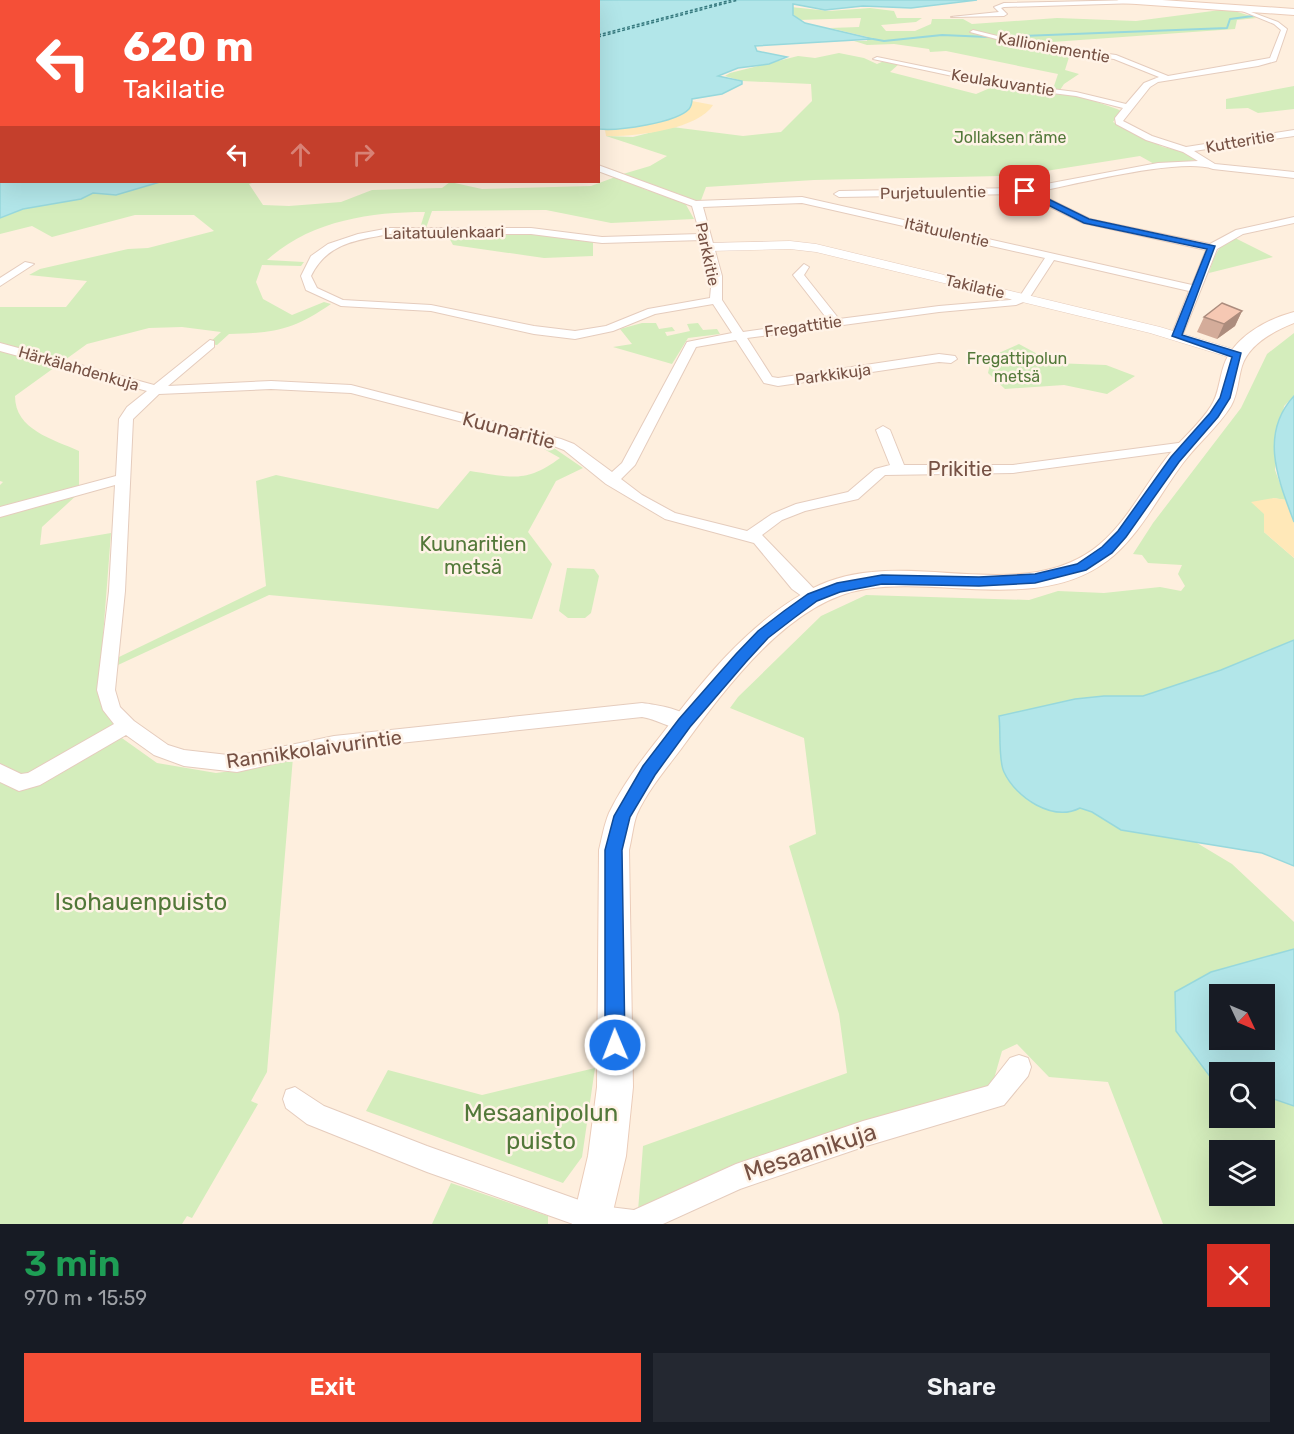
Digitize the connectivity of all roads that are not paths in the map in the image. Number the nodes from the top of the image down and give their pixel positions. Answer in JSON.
{"nodes":[{"id":1,"x":1122,"y":0,"type":"edge"},
{"id":2,"x":1137,"y":2,"type":"junction"},
{"id":3,"x":1233,"y":4,"type":"edge"},
{"id":4,"x":1294,"y":12,"type":"edge"},
{"id":5,"x":954,"y":16,"type":"dead end"},
{"id":6,"x":973,"y":32,"type":"dead end"},
{"id":7,"x":877,"y":59,"type":"dead end"},
{"id":8,"x":1167,"y":78,"type":"junction"},
{"id":9,"x":1128,"y":107,"type":"junction"},
{"id":10,"x":1294,"y":133,"type":"edge"},
{"id":11,"x":1186,"y":150,"type":"junction"},
{"id":12,"x":1204,"y":163,"type":"junction"},
{"id":13,"x":600,"y":169,"type":"edge"},
{"id":14,"x":1294,"y":176,"type":"edge"},
{"id":15,"x":1025,"y":191,"type":"junction"},
{"id":16,"x":839,"y":194,"type":"dead end"},
{"id":17,"x":694,"y":204,"type":"junction"},
{"id":18,"x":1294,"y":220,"type":"edge"},
{"id":19,"x":707,"y":242,"type":"junction"},
{"id":20,"x":1212,"y":248,"type":"junction"},
{"id":21,"x":1051,"y":256,"type":"junction"},
{"id":22,"x":29,"y":264,"type":"dead end"},
{"id":23,"x":804,"y":267,"type":"dead end"},
{"id":24,"x":0,"y":283,"type":"edge"},
{"id":25,"x":1197,"y":289,"type":"junction"},
{"id":26,"x":1024,"y":298,"type":"junction"},
{"id":27,"x":716,"y":300,"type":"junction"},
{"id":28,"x":1294,"y":317,"type":"edge"},
{"id":29,"x":835,"y":322,"type":"junction"},
{"id":30,"x":739,"y":335,"type":"junction"},
{"id":31,"x":1177,"y":336,"type":"junction"},
{"id":32,"x":210,"y":344,"type":"dead end"},
{"id":33,"x":0,"y":347,"type":"edge"},
{"id":34,"x":1238,"y":355,"type":"junction"},
{"id":35,"x":951,"y":359,"type":"dead end"},
{"id":36,"x":157,"y":390,"type":"junction"},
{"id":37,"x":883,"y":430,"type":"dead end"},
{"id":38,"x":1186,"y":446,"type":"junction"},
{"id":39,"x":899,"y":469,"type":"junction"},
{"id":40,"x":122,"y":479,"type":"junction"},
{"id":41,"x":611,"y":481,"type":"junction"},
{"id":42,"x":0,"y":512,"type":"edge"},
{"id":43,"x":751,"y":535,"type":"junction"},
{"id":44,"x":813,"y":598,"type":"junction"},
{"id":45,"x":685,"y":723,"type":"junction"},
{"id":46,"x":127,"y":726,"type":"junction"},
{"id":47,"x":0,"y":772,"type":"edge"},
{"id":48,"x":1019,"y":1067,"type":"dead end"},
{"id":49,"x":295,"y":1099,"type":"dead end"},
{"id":50,"x":592,"y":1221,"type":"edge"}],
"edges":[{"from":1,"to":2,"type":"main road"},
{"from":2,"to":3,"type":"main road"},
{"from":2,"to":5,"type":"street"},
{"from":3,"to":4,"type":"main road"},
{"from":3,"to":8,"type":"street"},
{"from":6,"to":8,"type":"street","name":"Kallioniementie"},
{"from":7,"to":9,"type":"street","name":"Keulakuvantie"},
{"from":8,"to":9,"type":"street"},
{"from":9,"to":11,"type":"street"},
{"from":10,"to":11,"type":"street","name":"Kutteritie"},
{"from":11,"to":12,"type":"street"},
{"from":12,"to":14,"type":"street"},
{"from":12,"to":15,"type":"street","name":"Purjetuulentie"},
{"from":13,"to":17,"type":"street"},
{"from":15,"to":16,"type":"street","name":"Purjetuulentie"},
{"from":15,"to":20,"type":"street"},
{"from":17,"to":19,"type":"street","name":"Parkkitie"},
{"from":17,"to":21,"type":"street","name":"Itätuulentie"},
{"from":18,"to":20,"type":"street"},
{"from":19,"to":26,"type":"street","name":"Takilatie"},
{"from":19,"to":27,"type":"street","name":"Parkkitie"},
{"from":19,"to":27,"type":"street","name":"Laitatuulenkaari"},
{"from":20,"to":25,"type":"street"},
{"from":21,"to":25,"type":"street","name":"Itätuulentie"},
{"from":21,"to":26,"type":"street"},
{"from":22,"to":24,"type":"street"},
{"from":23,"to":29,"type":"street"},
{"from":25,"to":31,"type":"street"},
{"from":26,"to":29,"type":"street","name":"Fregattitie"},
{"from":26,"to":31,"type":"street","name":"Takilatie"},
{"from":27,"to":30,"type":"street","name":"Parkkitie"},
{"from":28,"to":34,"type":"main road"},
{"from":29,"to":30,"type":"street","name":"Fregattitie"},
{"from":30,"to":35,"type":"street","name":"Parkkikuja"},
{"from":30,"to":41,"type":"street","name":"Fregattitie"},
{"from":31,"to":34,"type":"street","name":"Takilatie"},
{"from":32,"to":36,"type":"street","name":"Rannikkolaivurintie"},
{"from":33,"to":36,"type":"street","name":"Härkälahdenkuja"},
{"from":34,"to":38,"type":"main road"},
{"from":36,"to":40,"type":"street","name":"Rannikkolaivurintie"},
{"from":36,"to":41,"type":"street","name":"Kuunaritie"},
{"from":37,"to":39,"type":"street"},
{"from":38,"to":39,"type":"street","name":"Prikitie"},
{"from":38,"to":44,"type":"main road"},
{"from":39,"to":43,"type":"street","name":"Prikitie"},
{"from":40,"to":42,"type":"street"},
{"from":40,"to":46,"type":"street","name":"Rannikkolaivurintie"},
{"from":41,"to":43,"type":"street","name":"Kuunaritie"},
{"from":43,"to":44,"type":"street","name":"Kuunaritie"},
{"from":44,"to":45,"type":"main road"},
{"from":45,"to":46,"type":"street","name":"Rannikkolaivurintie"},
{"from":45,"to":50,"type":"main road"},
{"from":46,"to":47,"type":"street"},
{"from":48,"to":50,"type":"street","name":"Mesaanikuja"},
{"from":49,"to":50,"type":"street","name":"Mesaanikuja"}]}
